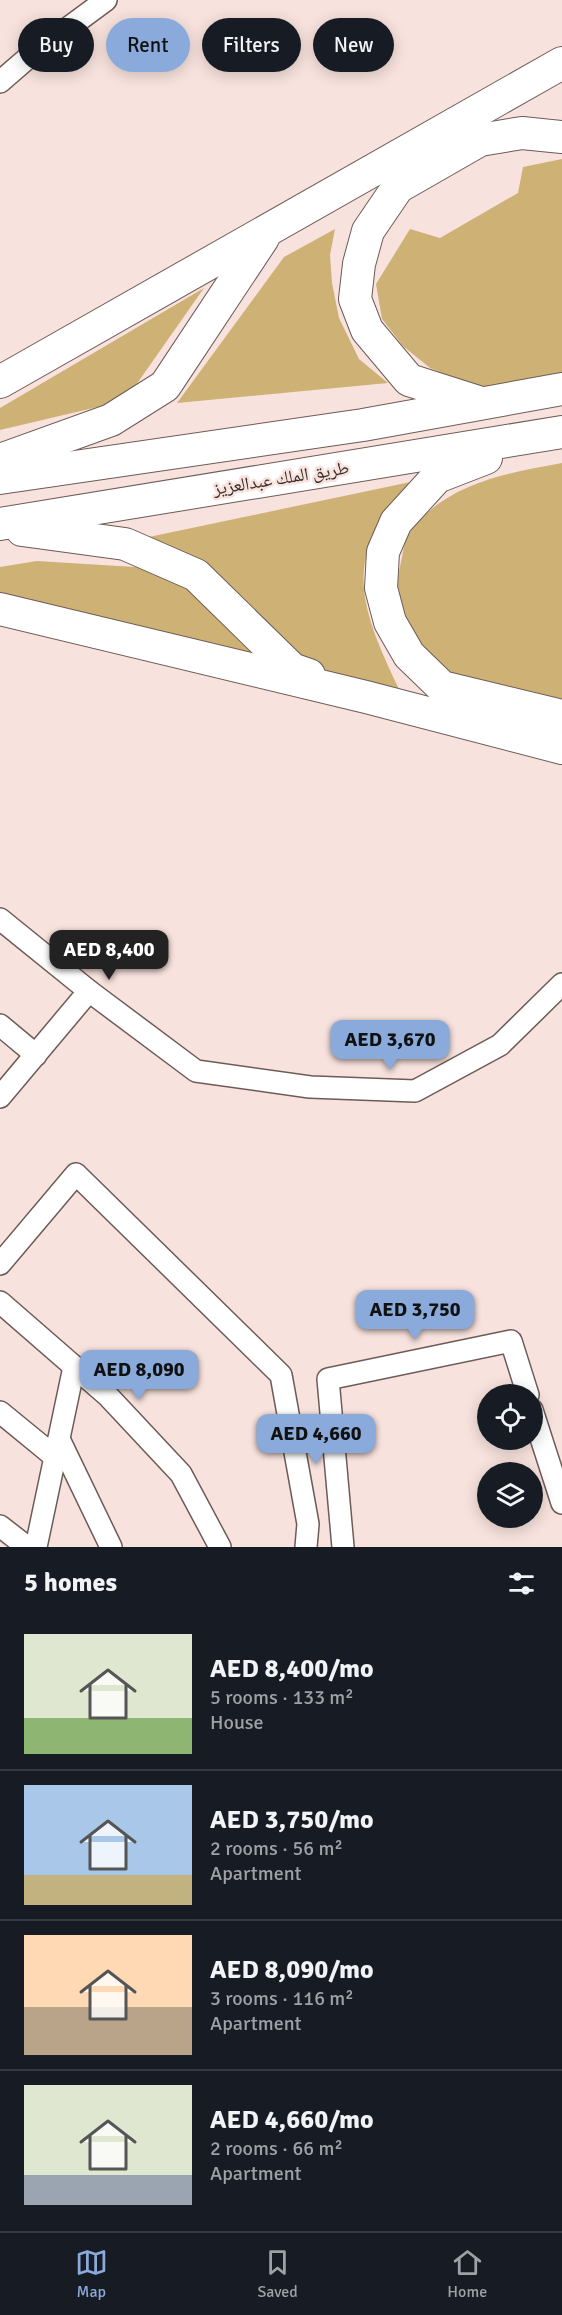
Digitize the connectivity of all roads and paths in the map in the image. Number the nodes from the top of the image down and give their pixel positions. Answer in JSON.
{"nodes":[{"id":1,"x":106,"y":0,"type":"edge"},
{"id":2,"x":562,"y":63,"type":"edge"},
{"id":3,"x":0,"y":82,"type":"edge"},
{"id":4,"x":562,"y":137,"type":"edge"},
{"id":5,"x":267,"y":232,"type":"junction"},
{"id":6,"x":0,"y":382,"type":"edge"},
{"id":7,"x":562,"y":388,"type":"edge"},
{"id":8,"x":482,"y":403,"type":"junction"},
{"id":9,"x":557,"y":433,"type":"edge"},
{"id":10,"x":0,"y":460,"type":"edge"},
{"id":11,"x":0,"y":478,"type":"edge"},
{"id":12,"x":0,"y":525,"type":"edge"},
{"id":13,"x":0,"y":609,"type":"edge"},
{"id":14,"x":366,"y":696,"type":"junction"},
{"id":15,"x":562,"y":716,"type":"edge"},
{"id":16,"x":562,"y":748,"type":"edge"},
{"id":17,"x":0,"y":919,"type":"edge"},
{"id":18,"x":562,"y":984,"type":"edge"},
{"id":19,"x":89,"y":991,"type":"junction"},
{"id":20,"x":0,"y":1025,"type":"edge"},
{"id":21,"x":36,"y":1054,"type":"junction"},
{"id":22,"x":1,"y":1095,"type":"edge"},
{"id":23,"x":0,"y":1264,"type":"edge"},
{"id":24,"x":0,"y":1302,"type":"edge"},
{"id":25,"x":74,"y":1367,"type":"junction"},
{"id":26,"x":525,"y":1384,"type":"edge"},
{"id":27,"x":0,"y":1412,"type":"edge"},
{"id":28,"x":543,"y":1444,"type":"edge"},
{"id":29,"x":57,"y":1448,"type":"junction"},
{"id":30,"x":562,"y":1503,"type":"edge"},
{"id":31,"x":0,"y":1526,"type":"edge"},
{"id":32,"x":27,"y":1547,"type":"edge"},
{"id":33,"x":36,"y":1547,"type":"edge"},
{"id":34,"x":111,"y":1547,"type":"edge"},
{"id":35,"x":219,"y":1547,"type":"edge"},
{"id":36,"x":306,"y":1547,"type":"edge"},
{"id":37,"x":343,"y":1547,"type":"edge"}],
"edges":[{"from":1,"to":3,"type":"street"},
{"from":2,"to":5,"type":"highway"},
{"from":4,"to":8,"type":"highway"},
{"from":5,"to":6,"type":"highway"},
{"from":5,"to":10,"type":"highway"},
{"from":7,"to":8,"type":"highway"},
{"from":8,"to":11,"type":"highway"},
{"from":9,"to":12,"type":"highway","name":"طريق الملك عبدالعزيز"},
{"from":9,"to":15,"type":"highway"},
{"from":12,"to":14,"type":"highway"},
{"from":13,"to":14,"type":"highway"},
{"from":14,"to":16,"type":"highway"},
{"from":17,"to":19,"type":"street"},
{"from":18,"to":19,"type":"street"},
{"from":19,"to":21,"type":"street"},
{"from":20,"to":21,"type":"street"},
{"from":21,"to":22,"type":"street"},
{"from":23,"to":36,"type":"street"},
{"from":24,"to":25,"type":"street"},
{"from":25,"to":29,"type":"street"},
{"from":25,"to":35,"type":"street"},
{"from":26,"to":37,"type":"street"},
{"from":27,"to":29,"type":"street"},
{"from":28,"to":30,"type":"street"},
{"from":29,"to":33,"type":"street"},
{"from":29,"to":34,"type":"street"},
{"from":31,"to":32,"type":"street"}]}
